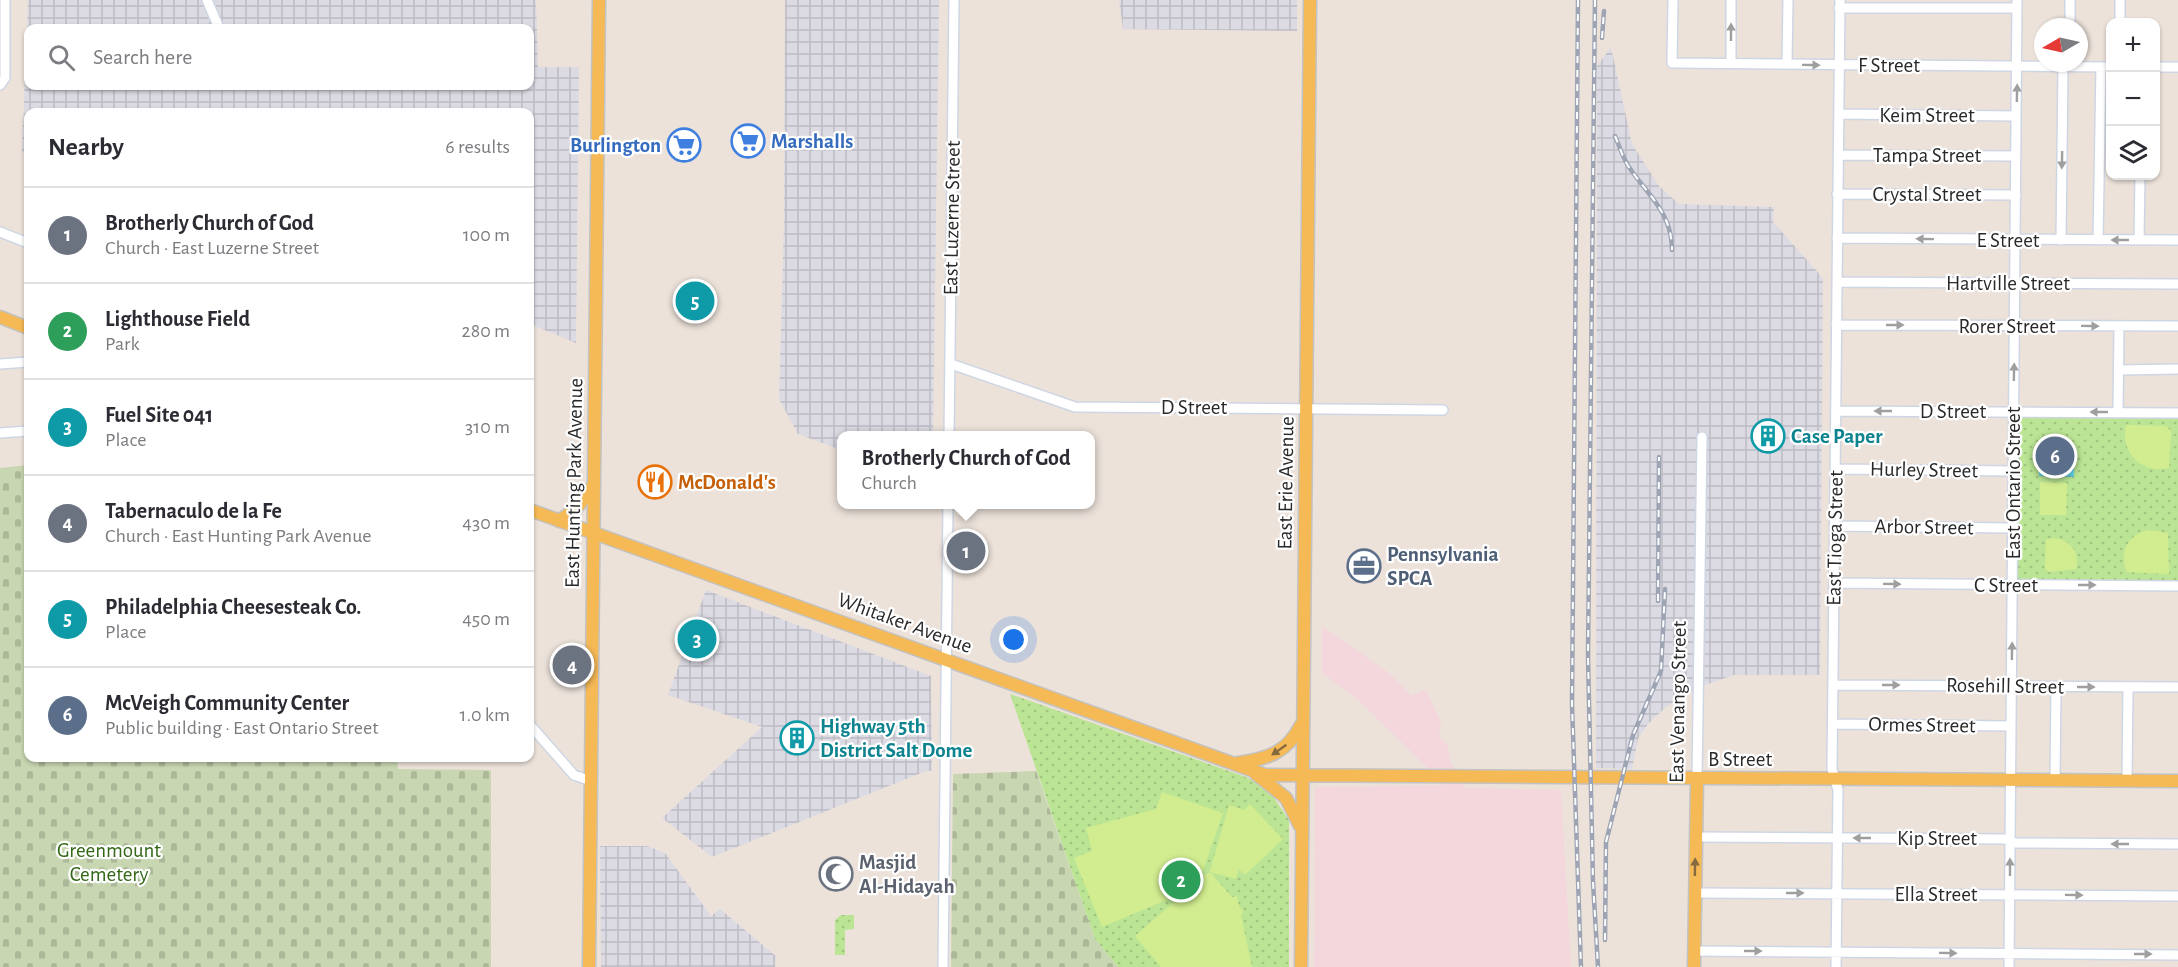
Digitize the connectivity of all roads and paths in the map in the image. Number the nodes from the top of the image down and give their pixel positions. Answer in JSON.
{"nodes":[{"id":1,"x":5,"y":0,"type":"edge"},
{"id":2,"x":207,"y":0,"type":"edge"},
{"id":3,"x":599,"y":0,"type":"edge"},
{"id":4,"x":954,"y":0,"type":"edge"},
{"id":5,"x":1310,"y":0,"type":"edge"},
{"id":6,"x":1673,"y":0,"type":"edge"},
{"id":7,"x":1731,"y":0,"type":"edge"},
{"id":8,"x":1788,"y":0,"type":"edge"},
{"id":9,"x":2070,"y":0,"type":"edge"},
{"id":10,"x":2120,"y":0,"type":"edge"},
{"id":11,"x":1839,"y":4,"type":"edge"},
{"id":12,"x":2017,"y":4,"type":"edge"},
{"id":13,"x":2070,"y":18,"type":"edge"},
{"id":14,"x":2120,"y":18,"type":"edge"},
{"id":15,"x":217,"y":24,"type":"edge"},
{"id":16,"x":1731,"y":63,"type":"junction"},
{"id":17,"x":1787,"y":64,"type":"junction"},
{"id":18,"x":1839,"y":65,"type":"junction"},
{"id":19,"x":2017,"y":65,"type":"junction"},
{"id":20,"x":2034,"y":65,"type":"edge"},
{"id":21,"x":2088,"y":66,"type":"edge"},
{"id":22,"x":2106,"y":67,"type":"edge"},
{"id":23,"x":2160,"y":67,"type":"edge"},
{"id":24,"x":2178,"y":67,"type":"edge"},
{"id":25,"x":2066,"y":72,"type":"edge"},
{"id":26,"x":0,"y":85,"type":"edge"},
{"id":27,"x":1839,"y":114,"type":"junction"},
{"id":28,"x":2016,"y":116,"type":"junction"},
{"id":29,"x":1838,"y":155,"type":"junction"},
{"id":30,"x":2016,"y":156,"type":"junction"},
{"id":31,"x":2140,"y":180,"type":"edge"},
{"id":32,"x":1837,"y":194,"type":"junction"},
{"id":33,"x":2016,"y":195,"type":"junction"},
{"id":34,"x":0,"y":232,"type":"edge"},
{"id":35,"x":1837,"y":238,"type":"junction"},
{"id":36,"x":2016,"y":240,"type":"junction"},
{"id":37,"x":2061,"y":240,"type":"junction"},
{"id":38,"x":2098,"y":240,"type":"junction"},
{"id":39,"x":2139,"y":240,"type":"junction"},
{"id":40,"x":2178,"y":240,"type":"edge"},
{"id":41,"x":24,"y":241,"type":"edge"},
{"id":42,"x":1838,"y":282,"type":"junction"},
{"id":43,"x":2015,"y":283,"type":"junction"},
{"id":44,"x":2178,"y":284,"type":"edge"},
{"id":45,"x":0,"y":317,"type":"edge"},
{"id":46,"x":1836,"y":324,"type":"junction"},
{"id":47,"x":24,"y":326,"type":"edge"},
{"id":48,"x":2015,"y":326,"type":"junction"},
{"id":49,"x":2178,"y":326,"type":"edge"},
{"id":50,"x":2119,"y":327,"type":"junction"},
{"id":51,"x":24,"y":362,"type":"edge"},
{"id":52,"x":0,"y":364,"type":"edge"},
{"id":53,"x":951,"y":364,"type":"junction"},
{"id":54,"x":2178,"y":369,"type":"edge"},
{"id":55,"x":2119,"y":370,"type":"junction"},
{"id":56,"x":1306,"y":407,"type":"junction"},
{"id":57,"x":1443,"y":410,"type":"dead end"},
{"id":58,"x":1836,"y":411,"type":"junction"},
{"id":59,"x":2013,"y":412,"type":"junction"},
{"id":60,"x":2118,"y":413,"type":"junction"},
{"id":61,"x":2178,"y":413,"type":"edge"},
{"id":62,"x":24,"y":430,"type":"edge"},
{"id":63,"x":950,"y":431,"type":"edge"},
{"id":64,"x":0,"y":433,"type":"edge"},
{"id":65,"x":1702,"y":437,"type":"dead end"},
{"id":66,"x":1836,"y":470,"type":"junction"},
{"id":67,"x":2012,"y":471,"type":"junction"},
{"id":68,"x":593,"y":486,"type":"junction"},
{"id":69,"x":948,"y":509,"type":"edge"},
{"id":70,"x":534,"y":512,"type":"edge"},
{"id":71,"x":559,"y":521,"type":"junction"},
{"id":72,"x":1835,"y":526,"type":"junction"},
{"id":73,"x":2012,"y":528,"type":"junction"},
{"id":74,"x":592,"y":533,"type":"junction"},
{"id":75,"x":1834,"y":583,"type":"junction"},
{"id":76,"x":2012,"y":585,"type":"junction"},
{"id":77,"x":2178,"y":586,"type":"edge"},
{"id":78,"x":945,"y":658,"type":"junction"},
{"id":79,"x":1833,"y":685,"type":"junction"},
{"id":80,"x":2011,"y":685,"type":"junction"},
{"id":81,"x":2056,"y":687,"type":"junction"},
{"id":82,"x":2128,"y":687,"type":"junction"},
{"id":83,"x":2178,"y":687,"type":"edge"},
{"id":84,"x":1303,"y":712,"type":"junction"},
{"id":85,"x":1833,"y":724,"type":"junction"},
{"id":86,"x":2010,"y":726,"type":"junction"},
{"id":87,"x":534,"y":730,"type":"edge"},
{"id":88,"x":1235,"y":764,"type":"junction"},
{"id":89,"x":1251,"y":770,"type":"junction"},
{"id":90,"x":1303,"y":775,"type":"junction"},
{"id":91,"x":1697,"y":778,"type":"junction"},
{"id":92,"x":1835,"y":779,"type":"junction"},
{"id":93,"x":2010,"y":780,"type":"junction"},
{"id":94,"x":591,"y":781,"type":"junction"},
{"id":95,"x":2055,"y":781,"type":"junction"},
{"id":96,"x":2127,"y":781,"type":"junction"},
{"id":97,"x":2178,"y":781,"type":"edge"},
{"id":98,"x":1302,"y":837,"type":"junction"},
{"id":99,"x":1696,"y":837,"type":"junction"},
{"id":100,"x":1836,"y":837,"type":"junction"},
{"id":101,"x":2010,"y":841,"type":"junction"},
{"id":102,"x":2178,"y":844,"type":"edge"},
{"id":103,"x":1695,"y":893,"type":"junction"},
{"id":104,"x":1836,"y":894,"type":"junction"},
{"id":105,"x":2010,"y":895,"type":"junction"},
{"id":106,"x":2178,"y":896,"type":"edge"},
{"id":107,"x":1694,"y":951,"type":"junction"},
{"id":108,"x":1836,"y":952,"type":"junction"},
{"id":109,"x":2009,"y":953,"type":"junction"},
{"id":110,"x":2178,"y":955,"type":"edge"},
{"id":111,"x":589,"y":967,"type":"edge"},
{"id":112,"x":943,"y":967,"type":"edge"},
{"id":113,"x":1301,"y":967,"type":"edge"},
{"id":114,"x":1694,"y":967,"type":"edge"},
{"id":115,"x":1836,"y":967,"type":"edge"},
{"id":116,"x":2009,"y":967,"type":"edge"}],
"edges":[{"from":1,"to":26,"type":"street"},
{"from":2,"to":15,"type":"street"},
{"from":3,"to":68,"type":"main road","name":"East Hunting Park Avenue"},
{"from":4,"to":53,"type":"street","name":"East Luzerne Street"},
{"from":5,"to":56,"type":"main road","name":"East Erie Avenue"},
{"from":6,"to":16,"type":"street","name":"F Street"},
{"from":16,"to":7,"type":"street","one_way":true},
{"from":8,"to":17,"type":"street"},
{"from":9,"to":13,"type":"street"},
{"from":10,"to":14,"type":"street"},
{"from":11,"to":12,"type":"street"},
{"from":11,"to":18,"type":"street","name":"East Tioga Street"},
{"from":12,"to":19,"type":"street","name":"East Ontario Street"},
{"from":16,"to":17,"type":"street","name":"F Street"},
{"from":17,"to":18,"type":"street","name":"F Street","one_way":true},
{"from":18,"to":19,"type":"street","name":"F Street"},
{"from":18,"to":27,"type":"street","name":"East Tioga Street"},
{"from":19,"to":20,"type":"street","name":"F Street"},
{"from":28,"to":19,"type":"street","name":"East Ontario Street","one_way":true},
{"from":21,"to":22,"type":"street","name":"F Street"},
{"from":22,"to":38,"type":"street"},
{"from":23,"to":24,"type":"street"},
{"from":25,"to":37,"type":"street","one_way":true},
{"from":27,"to":28,"type":"street","name":"Keim Street"},
{"from":27,"to":29,"type":"street","name":"East Tioga Street"},
{"from":28,"to":30,"type":"street","name":"East Ontario Street"},
{"from":29,"to":30,"type":"street","name":"Tampa Street"},
{"from":29,"to":32,"type":"street","name":"East Tioga Street"},
{"from":30,"to":33,"type":"street","name":"East Ontario Street"},
{"from":31,"to":39,"type":"street"},
{"from":32,"to":33,"type":"street","name":"Crystal Street"},
{"from":32,"to":35,"type":"street","name":"East Tioga Street"},
{"from":33,"to":36,"type":"street","name":"East Ontario Street"},
{"from":34,"to":41,"type":"street"},
{"from":36,"to":35,"type":"street","name":"E Street","one_way":true},
{"from":35,"to":42,"type":"street","name":"East Tioga Street"},
{"from":36,"to":37,"type":"street","name":"E Street"},
{"from":36,"to":43,"type":"street","name":"East Ontario Street"},
{"from":37,"to":38,"type":"street","name":"E Street"},
{"from":39,"to":38,"type":"street","name":"E Street","one_way":true},
{"from":39,"to":40,"type":"street","name":"E Street"},
{"from":42,"to":43,"type":"street","name":"Hartville Street"},
{"from":42,"to":46,"type":"street","name":"East Tioga Street"},
{"from":43,"to":44,"type":"street","name":"Hartville Street"},
{"from":43,"to":48,"type":"street","name":"East Ontario Street"},
{"from":45,"to":47,"type":"main road"},
{"from":46,"to":48,"type":"street","name":"Rorer Street","one_way":true},
{"from":46,"to":58,"type":"street","name":"East Tioga Street"},
{"from":48,"to":50,"type":"street","name":"Rorer Street","one_way":true},
{"from":59,"to":48,"type":"street","name":"East Ontario Street","one_way":true},
{"from":49,"to":50,"type":"street","name":"Rorer Street"},
{"from":50,"to":55,"type":"street"},
{"from":51,"to":52,"type":"street"},
{"from":53,"to":56,"type":"street","name":"D Street"},
{"from":53,"to":63,"type":"street","name":"East Luzerne Street"},
{"from":54,"to":55,"type":"street"},
{"from":55,"to":60,"type":"street"},
{"from":56,"to":57,"type":"street","name":"D Street"},
{"from":56,"to":84,"type":"main road","name":"East Erie Avenue"},
{"from":59,"to":58,"type":"street","name":"D Street","one_way":true},
{"from":58,"to":66,"type":"street","name":"East Tioga Street"},
{"from":60,"to":59,"type":"street","name":"D Street","one_way":true},
{"from":59,"to":67,"type":"street","name":"East Ontario Street"},
{"from":60,"to":61,"type":"street","name":"D Street"},
{"from":62,"to":64,"type":"street"},
{"from":65,"to":91,"type":"street","name":"East Venango Street"},
{"from":66,"to":67,"type":"street","name":"Hurley Street"},
{"from":66,"to":72,"type":"street","name":"East Tioga Street"},
{"from":67,"to":73,"type":"street","name":"East Ontario Street"},
{"from":68,"to":71,"type":"main road"},
{"from":68,"to":74,"type":"main road","name":"East Hunting Park Avenue"},
{"from":69,"to":78,"type":"street"},
{"from":70,"to":71,"type":"main road","name":"Whitaker Avenue"},
{"from":71,"to":74,"type":"main road","name":"Whitaker Avenue"},
{"from":72,"to":73,"type":"street","name":"Arbor Street"},
{"from":72,"to":75,"type":"street","name":"East Tioga Street"},
{"from":73,"to":76,"type":"street","name":"East Ontario Street"},
{"from":74,"to":78,"type":"main road","name":"Whitaker Avenue"},
{"from":74,"to":94,"type":"main road","name":"East Hunting Park Avenue"},
{"from":75,"to":76,"type":"street","name":"C Street","one_way":true},
{"from":75,"to":79,"type":"street","name":"East Tioga Street"},
{"from":76,"to":77,"type":"street","name":"C Street","one_way":true},
{"from":80,"to":76,"type":"street","name":"East Ontario Street","one_way":true},
{"from":78,"to":88,"type":"main road","name":"Whitaker Avenue"},
{"from":78,"to":112,"type":"street"},
{"from":79,"to":80,"type":"street","name":"Rosehill Street","one_way":true},
{"from":79,"to":85,"type":"street","name":"East Tioga Street"},
{"from":80,"to":81,"type":"street","name":"Rosehill Street"},
{"from":80,"to":86,"type":"street","name":"East Ontario Street"},
{"from":81,"to":82,"type":"street","name":"Rosehill Street","one_way":true},
{"from":81,"to":95,"type":"street"},
{"from":82,"to":83,"type":"street","name":"Rosehill Street"},
{"from":82,"to":96,"type":"street"},
{"from":84,"to":88,"type":"main road","one_way":true},
{"from":84,"to":90,"type":"main road","name":"East Erie Avenue"},
{"from":85,"to":86,"type":"street","name":"Ormes Street"},
{"from":85,"to":92,"type":"street","name":"East Tioga Street"},
{"from":86,"to":93,"type":"street","name":"East Ontario Street"},
{"from":87,"to":94,"type":"street"},
{"from":88,"to":89,"type":"main road","name":"Whitaker Avenue"},
{"from":89,"to":90,"type":"main road","name":"Whitaker Avenue"},
{"from":89,"to":98,"type":"main road"},
{"from":90,"to":91,"type":"main road","name":"B Street"},
{"from":90,"to":98,"type":"main road","name":"East Erie Avenue"},
{"from":91,"to":92,"type":"main road","name":"B Street"},
{"from":91,"to":99,"type":"main road","name":"East Venango Street"},
{"from":92,"to":93,"type":"main road","name":"B Street"},
{"from":92,"to":100,"type":"street","name":"East Tioga Street"},
{"from":93,"to":95,"type":"main road","name":"B Street"},
{"from":93,"to":101,"type":"street","name":"East Ontario Street"},
{"from":94,"to":111,"type":"main road","name":"East Hunting Park Avenue"},
{"from":95,"to":96,"type":"main road","name":"B Street"},
{"from":96,"to":97,"type":"main road","name":"B Street"},
{"from":98,"to":113,"type":"main road","name":"East Erie Avenue"},
{"from":99,"to":100,"type":"street","name":"Kip Street"},
{"from":103,"to":99,"type":"main road","name":"East Venango Street","one_way":true},
{"from":101,"to":100,"type":"street","name":"Kip Street","one_way":true},
{"from":100,"to":104,"type":"street","name":"East Tioga Street"},
{"from":102,"to":101,"type":"street","name":"Kip Street","one_way":true},
{"from":105,"to":101,"type":"street","name":"East Ontario Street","one_way":true},
{"from":103,"to":104,"type":"street","name":"Ella Street","one_way":true},
{"from":103,"to":107,"type":"main road","name":"East Venango Street"},
{"from":104,"to":105,"type":"street","name":"Ella Street"},
{"from":104,"to":108,"type":"street","name":"East Tioga Street"},
{"from":105,"to":106,"type":"street","name":"Ella Street","one_way":true},
{"from":105,"to":109,"type":"street","name":"East Ontario Street"},
{"from":107,"to":108,"type":"street","one_way":true},
{"from":107,"to":114,"type":"main road","name":"East Venango Street"},
{"from":108,"to":109,"type":"street","one_way":true},
{"from":108,"to":115,"type":"street","name":"East Tioga Street"},
{"from":109,"to":110,"type":"street","one_way":true},
{"from":109,"to":116,"type":"street","name":"East Ontario Street"}]}
